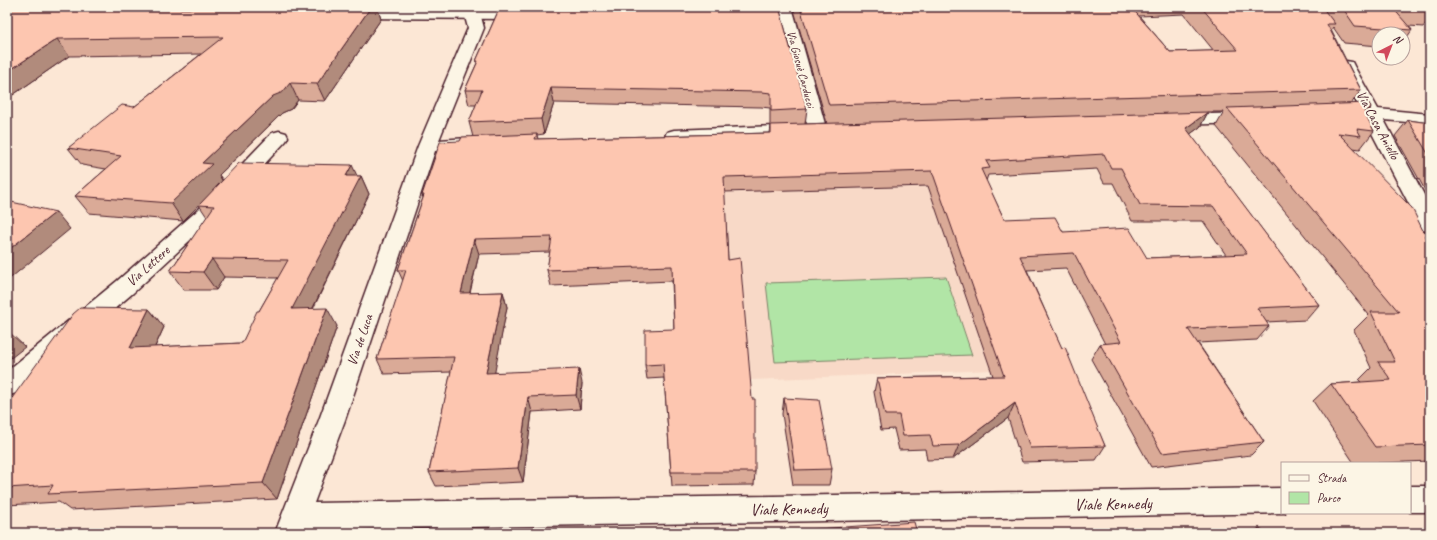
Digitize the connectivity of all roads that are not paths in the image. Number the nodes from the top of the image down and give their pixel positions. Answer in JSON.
{"nodes":[{"id":1,"x":774,"y":7,"type":"edge"},
{"id":2,"x":784,"y":7,"type":"edge"},
{"id":3,"x":766,"y":8,"type":"edge"},
{"id":4,"x":474,"y":10,"type":"edge"},
{"id":5,"x":334,"y":13,"type":"edge"},
{"id":6,"x":539,"y":14,"type":"edge"},
{"id":7,"x":1341,"y":55,"type":"edge"},
{"id":8,"x":1372,"y":114,"type":"junction"},
{"id":9,"x":1317,"y":116,"type":"edge"},
{"id":10,"x":1269,"y":117,"type":"edge"},
{"id":11,"x":1430,"y":119,"type":"edge"},
{"id":12,"x":1158,"y":120,"type":"edge"},
{"id":13,"x":279,"y":137,"type":"dead end"},
{"id":14,"x":658,"y":137,"type":"edge"},
{"id":15,"x":483,"y":143,"type":"edge"},
{"id":16,"x":427,"y":146,"type":"junction"},
{"id":17,"x":1430,"y":226,"type":"edge"},
{"id":18,"x":7,"y":386,"type":"edge"},
{"id":19,"x":1411,"y":499,"type":"edge"},
{"id":20,"x":1430,"y":499,"type":"edge"},
{"id":21,"x":1281,"y":501,"type":"edge"},
{"id":22,"x":292,"y":525,"type":"edge"}],
"edges":[{"from":1,"to":3,"type":"street"},
{"from":2,"to":14,"type":"street","name":"Via Giosuè Carducci"},
{"from":4,"to":5,"type":"street"},
{"from":4,"to":6,"type":"street"},
{"from":4,"to":16,"type":"street","name":"Via de Luca"},
{"from":7,"to":8,"type":"street","name":"Via Casa Aniello"},
{"from":8,"to":9,"type":"street"},
{"from":8,"to":11,"type":"street"},
{"from":8,"to":17,"type":"street","name":"Via Casa Aniello"},
{"from":10,"to":12,"type":"street"},
{"from":13,"to":18,"type":"street","name":"Via Lettere"},
{"from":15,"to":16,"type":"street"},
{"from":16,"to":22,"type":"street","name":"Via de Luca"},
{"from":19,"to":20,"type":"street"},
{"from":21,"to":22,"type":"street","name":"Viale Kennedy"}]}
